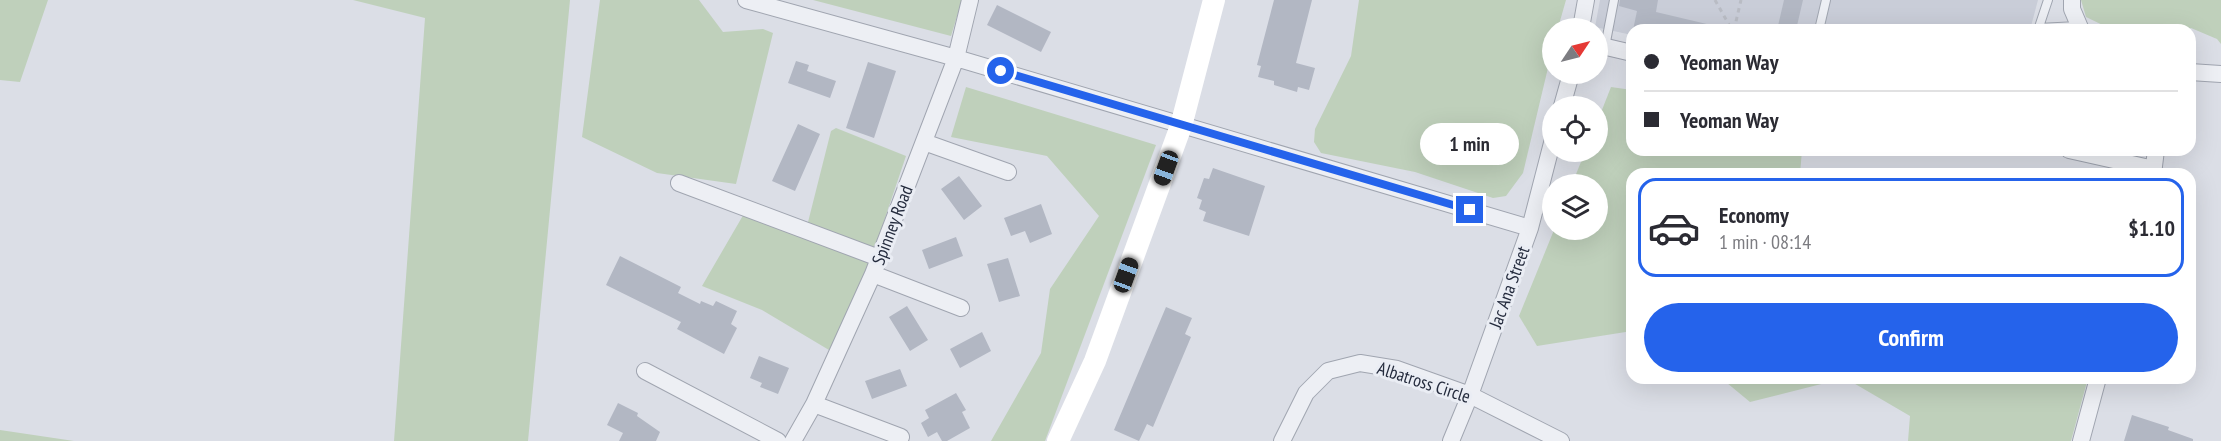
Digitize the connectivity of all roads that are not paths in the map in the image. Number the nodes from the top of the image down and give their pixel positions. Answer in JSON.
{"nodes":[{"id":1,"x":746,"y":0,"type":"edge"},
{"id":2,"x":970,"y":0,"type":"edge"},
{"id":3,"x":1214,"y":0,"type":"edge"},
{"id":4,"x":1586,"y":0,"type":"edge"},
{"id":5,"x":1614,"y":0,"type":"edge"},
{"id":6,"x":1826,"y":0,"type":"edge"},
{"id":7,"x":2048,"y":0,"type":"edge"},
{"id":8,"x":2072,"y":0,"type":"edge"},
{"id":9,"x":1583,"y":18,"type":"edge"},
{"id":10,"x":1608,"y":21,"type":"edge"},
{"id":11,"x":1820,"y":24,"type":"edge"},
{"id":12,"x":2040,"y":24,"type":"edge"},
{"id":13,"x":2078,"y":24,"type":"edge"},
{"id":14,"x":1608,"y":48,"type":"edge"},
{"id":15,"x":1626,"y":52,"type":"edge"},
{"id":16,"x":956,"y":58,"type":"junction"},
{"id":17,"x":2196,"y":72,"type":"edge"},
{"id":18,"x":2221,"y":74,"type":"edge"},
{"id":19,"x":1181,"y":126,"type":"junction"},
{"id":20,"x":924,"y":142,"type":"junction"},
{"id":21,"x":2093,"y":156,"type":"edge"},
{"id":22,"x":1547,"y":162,"type":"edge"},
{"id":23,"x":2141,"y":168,"type":"edge"},
{"id":24,"x":1008,"y":172,"type":"dead end"},
{"id":25,"x":679,"y":183,"type":"dead end"},
{"id":26,"x":1530,"y":228,"type":"junction"},
{"id":27,"x":876,"y":266,"type":"junction"},
{"id":28,"x":961,"y":308,"type":"dead end"},
{"id":29,"x":645,"y":371,"type":"dead end"},
{"id":30,"x":2096,"y":384,"type":"edge"},
{"id":31,"x":1470,"y":395,"type":"junction"},
{"id":32,"x":814,"y":404,"type":"junction"},
{"id":33,"x":901,"y":437,"type":"dead end"},
{"id":34,"x":778,"y":441,"type":"edge"},
{"id":35,"x":793,"y":441,"type":"edge"},
{"id":36,"x":1058,"y":441,"type":"edge"},
{"id":37,"x":1282,"y":441,"type":"edge"},
{"id":38,"x":1451,"y":441,"type":"edge"},
{"id":39,"x":1561,"y":441,"type":"edge"},
{"id":40,"x":2081,"y":441,"type":"edge"}],
"edges":[{"from":1,"to":16,"type":"street"},
{"from":2,"to":16,"type":"street","name":"Spinney Road"},
{"from":3,"to":19,"type":"street"},
{"from":4,"to":9,"type":"street"},
{"from":5,"to":10,"type":"lane"},
{"from":6,"to":11,"type":"lane"},
{"from":7,"to":12,"type":"lane"},
{"from":8,"to":13,"type":"street"},
{"from":14,"to":15,"type":"street"},
{"from":16,"to":19,"type":"street"},
{"from":16,"to":20,"type":"street","name":"Spinney Road"},
{"from":17,"to":18,"type":"street"},
{"from":19,"to":26,"type":"street"},
{"from":19,"to":36,"type":"street"},
{"from":20,"to":24,"type":"street"},
{"from":20,"to":27,"type":"street","name":"Spinney Road"},
{"from":21,"to":23,"type":"street"},
{"from":22,"to":26,"type":"street","name":"Jac Ana Street"},
{"from":25,"to":27,"type":"street"},
{"from":26,"to":31,"type":"street","name":"Jac Ana Street"},
{"from":27,"to":28,"type":"street"},
{"from":27,"to":32,"type":"street","name":"Spinney Road"},
{"from":29,"to":34,"type":"street"},
{"from":30,"to":40,"type":"street"},
{"from":31,"to":37,"type":"street","name":"Albatross Circle"},
{"from":31,"to":38,"type":"street","name":"Jac Ana Street"},
{"from":31,"to":39,"type":"street","name":"Albatross Circle"},
{"from":32,"to":33,"type":"street"},
{"from":32,"to":35,"type":"street","name":"Spinney Road"}]}
